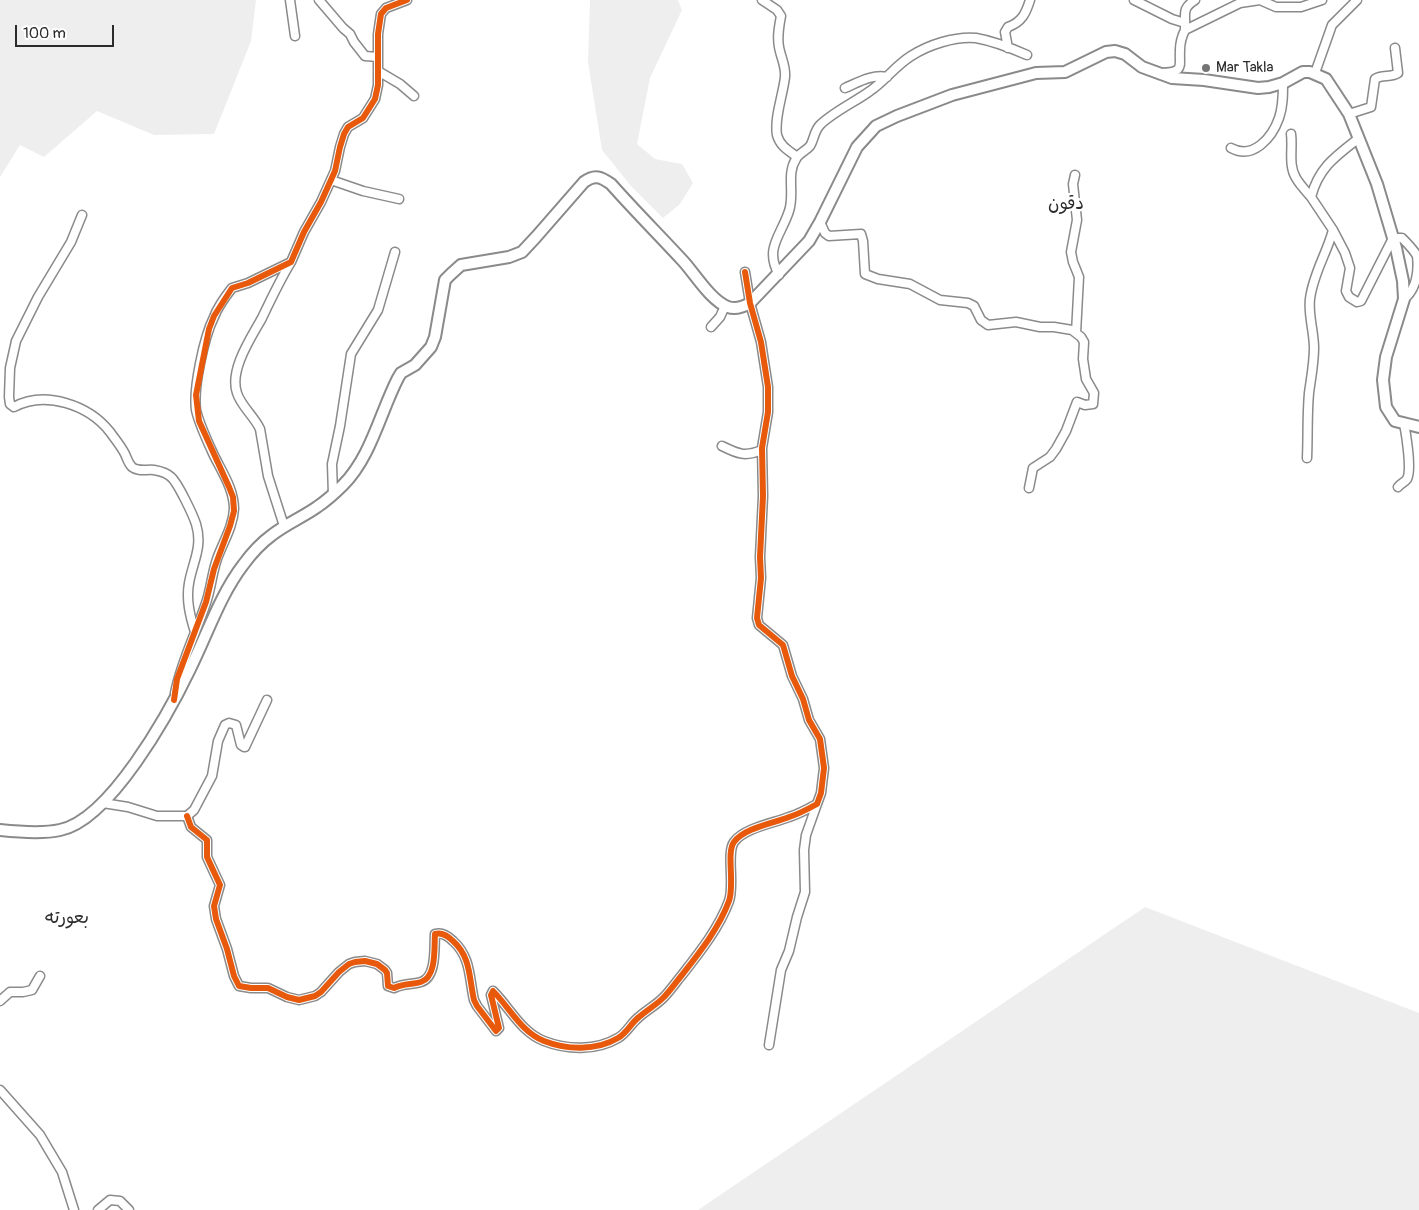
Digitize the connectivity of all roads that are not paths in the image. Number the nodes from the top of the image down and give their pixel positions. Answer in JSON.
{"nodes":[{"id":1,"x":290,"y":0,"type":"edge"},
{"id":2,"x":319,"y":0,"type":"edge"},
{"id":3,"x":407,"y":0,"type":"edge"},
{"id":4,"x":762,"y":0,"type":"edge"},
{"id":5,"x":1030,"y":0,"type":"edge"},
{"id":6,"x":1134,"y":0,"type":"edge"},
{"id":7,"x":1195,"y":0,"type":"edge"},
{"id":8,"x":1322,"y":0,"type":"edge"},
{"id":9,"x":1357,"y":0,"type":"edge"},
{"id":10,"x":1185,"y":26,"type":"junction"},
{"id":11,"x":295,"y":36,"type":"dead end"},
{"id":12,"x":1008,"y":48,"type":"junction"},
{"id":13,"x":1395,"y":48,"type":"dead end"},
{"id":14,"x":1027,"y":55,"type":"dead end"},
{"id":15,"x":378,"y":57,"type":"junction"},
{"id":16,"x":378,"y":71,"type":"junction"},
{"id":17,"x":1314,"y":73,"type":"junction"},
{"id":18,"x":1157,"y":74,"type":"junction"},
{"id":19,"x":887,"y":77,"type":"junction"},
{"id":20,"x":1283,"y":83,"type":"junction"},
{"id":21,"x":845,"y":88,"type":"dead end"},
{"id":22,"x":414,"y":96,"type":"dead end"},
{"id":23,"x":1349,"y":114,"type":"junction"},
{"id":24,"x":1291,"y":134,"type":"dead end"},
{"id":25,"x":1359,"y":138,"type":"junction"},
{"id":26,"x":1231,"y":148,"type":"dead end"},
{"id":27,"x":797,"y":157,"type":"junction"},
{"id":28,"x":1075,"y":175,"type":"dead end"},
{"id":29,"x":331,"y":180,"type":"junction"},
{"id":30,"x":1311,"y":197,"type":"junction"},
{"id":31,"x":399,"y":199,"type":"dead end"},
{"id":32,"x":82,"y":215,"type":"dead end"},
{"id":33,"x":820,"y":222,"type":"junction"},
{"id":34,"x":1333,"y":230,"type":"junction"},
{"id":35,"x":1392,"y":238,"type":"junction"},
{"id":36,"x":395,"y":252,"type":"dead end"},
{"id":37,"x":291,"y":262,"type":"junction"},
{"id":38,"x":745,"y":272,"type":"dead end"},
{"id":39,"x":778,"y":275,"type":"junction"},
{"id":40,"x":1404,"y":299,"type":"junction"},
{"id":41,"x":750,"y":303,"type":"junction"},
{"id":42,"x":725,"y":306,"type":"junction"},
{"id":43,"x":712,"y":327,"type":"dead end"},
{"id":44,"x":1076,"y":333,"type":"junction"},
{"id":45,"x":1404,"y":423,"type":"junction"},
{"id":46,"x":1419,"y":428,"type":"edge"},
{"id":47,"x":722,"y":446,"type":"dead end"},
{"id":48,"x":762,"y":450,"type":"junction"},
{"id":49,"x":1307,"y":458,"type":"dead end"},
{"id":50,"x":1398,"y":487,"type":"dead end"},
{"id":51,"x":1030,"y":488,"type":"dead end"},
{"id":52,"x":332,"y":495,"type":"junction"},
{"id":53,"x":284,"y":526,"type":"junction"},
{"id":54,"x":195,"y":632,"type":"junction"},
{"id":55,"x":174,"y":700,"type":"junction"},
{"id":56,"x":267,"y":700,"type":"dead end"},
{"id":57,"x":103,"y":803,"type":"junction"},
{"id":58,"x":817,"y":804,"type":"junction"},
{"id":59,"x":186,"y":816,"type":"junction"},
{"id":60,"x":0,"y":830,"type":"edge"},
{"id":61,"x":40,"y":976,"type":"dead end"},
{"id":62,"x":0,"y":1001,"type":"edge"},
{"id":63,"x":769,"y":1045,"type":"dead end"},
{"id":64,"x":0,"y":1090,"type":"edge"},
{"id":65,"x":74,"y":1210,"type":"edge"},
{"id":66,"x":98,"y":1210,"type":"edge"},
{"id":67,"x":129,"y":1210,"type":"edge"}],
"edges":[{"from":1,"to":11,"type":"street"},
{"from":2,"to":15,"type":"street"},
{"from":3,"to":15,"type":"street"},
{"from":4,"to":27,"type":"street"},
{"from":5,"to":12,"type":"street"},
{"from":6,"to":10,"type":"street"},
{"from":7,"to":10,"type":"street"},
{"from":8,"to":10,"type":"street"},
{"from":9,"to":17,"type":"street"},
{"from":10,"to":18,"type":"street"},
{"from":12,"to":14,"type":"street"},
{"from":12,"to":19,"type":"street"},
{"from":13,"to":23,"type":"street"},
{"from":15,"to":16,"type":"street"},
{"from":16,"to":22,"type":"street"},
{"from":16,"to":29,"type":"street"},
{"from":17,"to":20,"type":"main road"},
{"from":17,"to":23,"type":"main road"},
{"from":18,"to":20,"type":"main road"},
{"from":18,"to":33,"type":"main road"},
{"from":19,"to":21,"type":"street"},
{"from":19,"to":27,"type":"street"},
{"from":20,"to":26,"type":"street"},
{"from":23,"to":25,"type":"main road"},
{"from":24,"to":30,"type":"street"},
{"from":25,"to":30,"type":"street"},
{"from":25,"to":35,"type":"main road"},
{"from":27,"to":39,"type":"street"},
{"from":28,"to":44,"type":"street"},
{"from":29,"to":31,"type":"street"},
{"from":29,"to":37,"type":"street"},
{"from":30,"to":34,"type":"street"},
{"from":32,"to":54,"type":"street"},
{"from":33,"to":39,"type":"main road"},
{"from":33,"to":44,"type":"street"},
{"from":34,"to":35,"type":"street"},
{"from":34,"to":49,"type":"street"},
{"from":35,"to":40,"type":"main road"},
{"from":35,"to":40,"type":"street"},
{"from":36,"to":52,"type":"street"},
{"from":37,"to":53,"type":"street"},
{"from":37,"to":54,"type":"street"},
{"from":38,"to":41,"type":"street"},
{"from":39,"to":41,"type":"main road"},
{"from":40,"to":45,"type":"main road"},
{"from":41,"to":42,"type":"main road"},
{"from":41,"to":48,"type":"street"},
{"from":42,"to":43,"type":"street"},
{"from":42,"to":52,"type":"main road"},
{"from":44,"to":51,"type":"street"},
{"from":45,"to":46,"type":"main road"},
{"from":45,"to":50,"type":"street"},
{"from":47,"to":48,"type":"street"},
{"from":48,"to":58,"type":"street"},
{"from":52,"to":53,"type":"main road"},
{"from":53,"to":55,"type":"main road"},
{"from":54,"to":55,"type":"street"},
{"from":55,"to":57,"type":"main road"},
{"from":56,"to":59,"type":"street"},
{"from":57,"to":59,"type":"street"},
{"from":57,"to":60,"type":"main road"},
{"from":58,"to":59,"type":"street"},
{"from":58,"to":63,"type":"street"},
{"from":61,"to":62,"type":"street"},
{"from":64,"to":65,"type":"street"},
{"from":66,"to":67,"type":"street"}]}
